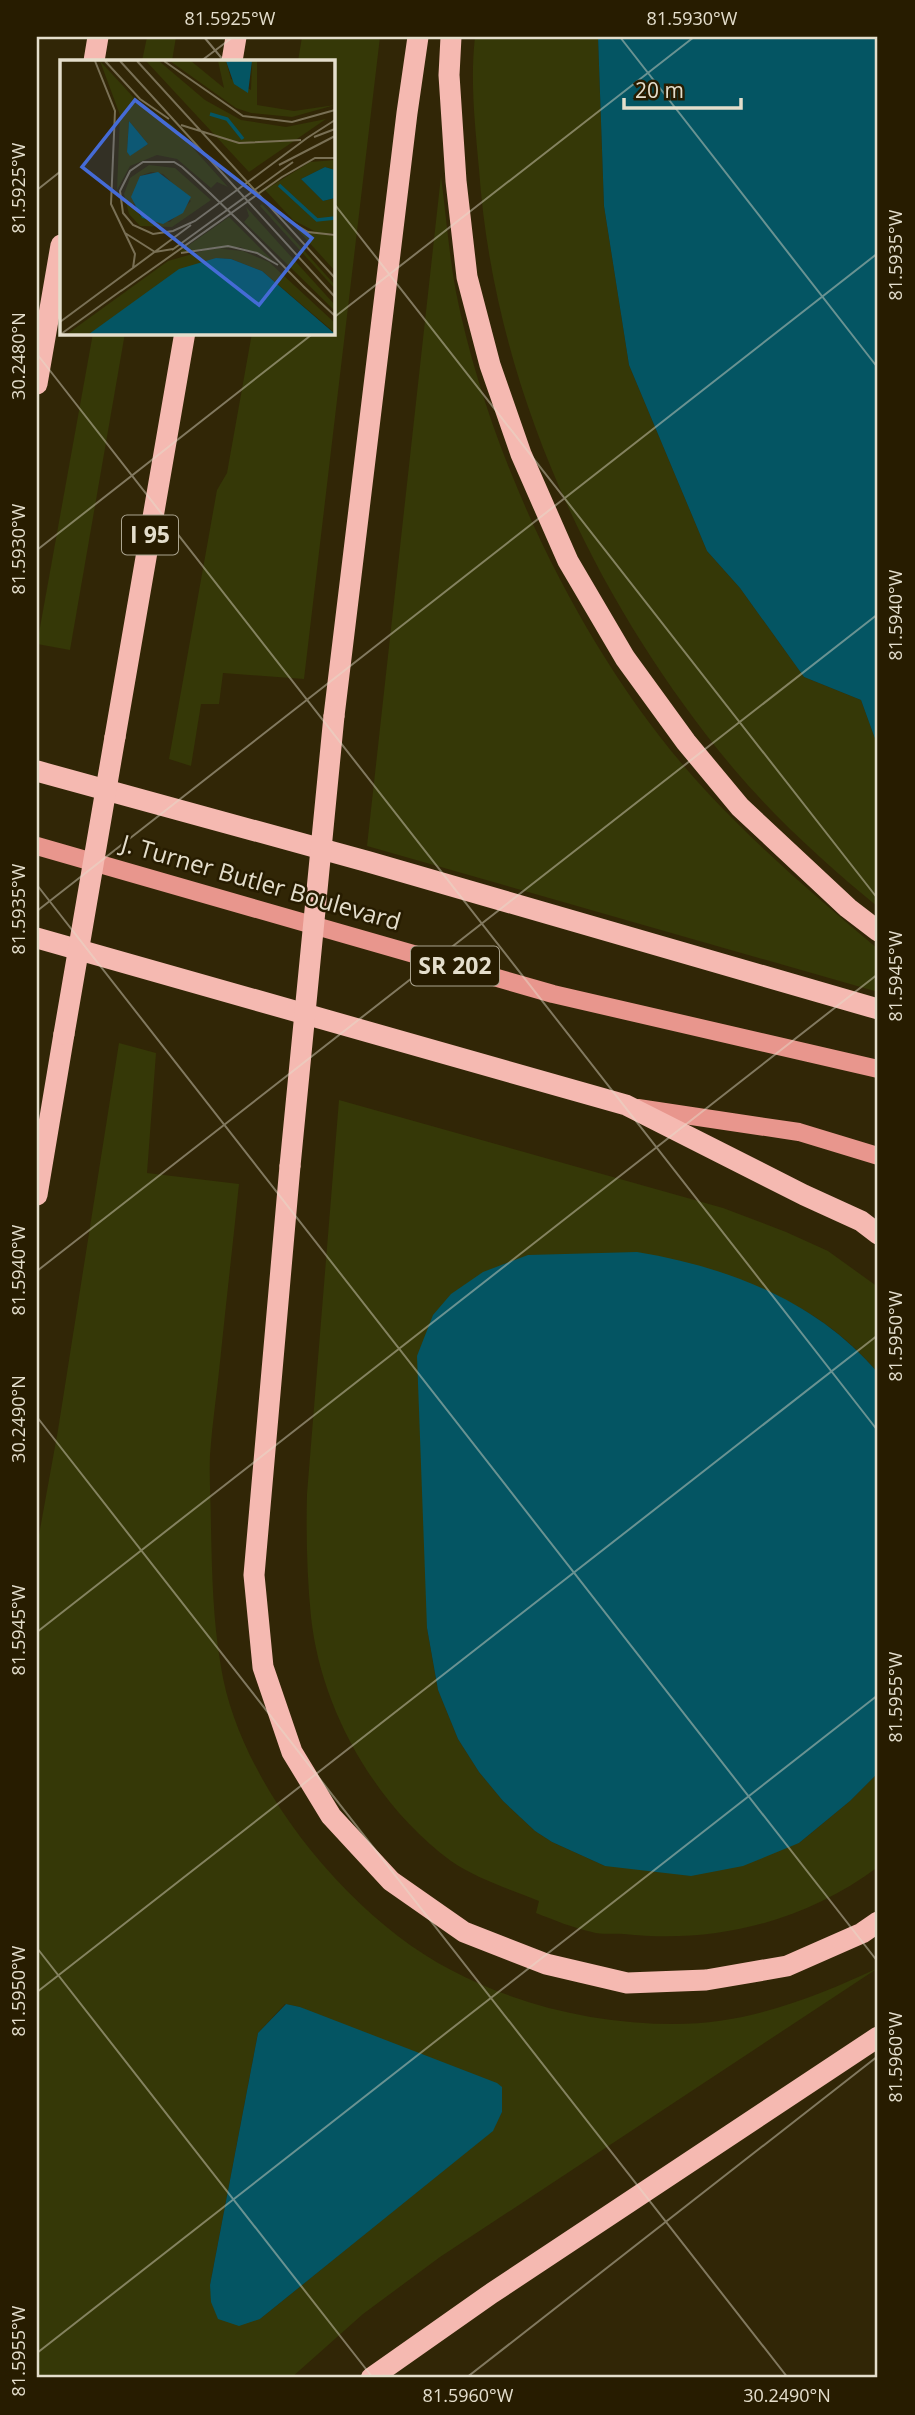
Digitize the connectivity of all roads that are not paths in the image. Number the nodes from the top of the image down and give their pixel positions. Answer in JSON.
{"nodes":[{"id":1,"x":98,"y":37,"type":"edge"},
{"id":2,"x":236,"y":37,"type":"edge"},
{"id":3,"x":418,"y":37,"type":"edge"},
{"id":4,"x":450,"y":37,"type":"edge"},
{"id":5,"x":94,"y":60,"type":"edge"},
{"id":6,"x":232,"y":60,"type":"edge"},
{"id":7,"x":60,"y":251,"type":"edge"},
{"id":8,"x":185,"y":334,"type":"edge"},
{"id":9,"x":37,"y":384,"type":"edge"},
{"id":10,"x":37,"y":771,"type":"edge"},
{"id":11,"x":37,"y":846,"type":"edge"},
{"id":12,"x":878,"y":931,"type":"edge"},
{"id":13,"x":37,"y":938,"type":"edge"},
{"id":14,"x":878,"y":1009,"type":"edge"},
{"id":15,"x":878,"y":1069,"type":"edge"},
{"id":16,"x":628,"y":1106,"type":"junction"},
{"id":17,"x":878,"y":1156,"type":"edge"},
{"id":18,"x":37,"y":1195,"type":"edge"},
{"id":19,"x":878,"y":1234,"type":"edge"},
{"id":20,"x":878,"y":1922,"type":"edge"},
{"id":21,"x":878,"y":2037,"type":"edge"},
{"id":22,"x":371,"y":2378,"type":"edge"}],
"edges":[{"from":1,"to":5,"type":"highway"},
{"from":2,"to":6,"type":"highway"},
{"from":3,"to":20,"type":"highway","bridge":true},
{"from":4,"to":12,"type":"highway"},
{"from":7,"to":9,"type":"highway"},
{"from":8,"to":18,"type":"highway","number":"I 95","bridge":true},
{"from":10,"to":14,"type":"highway"},
{"from":11,"to":15,"type":"main road","name":"J. Turner Butler Boulevard","number":"SR 202"},
{"from":13,"to":16,"type":"highway"},
{"from":16,"to":17,"type":"main road"},
{"from":16,"to":19,"type":"highway"},
{"from":21,"to":22,"type":"highway"}]}
